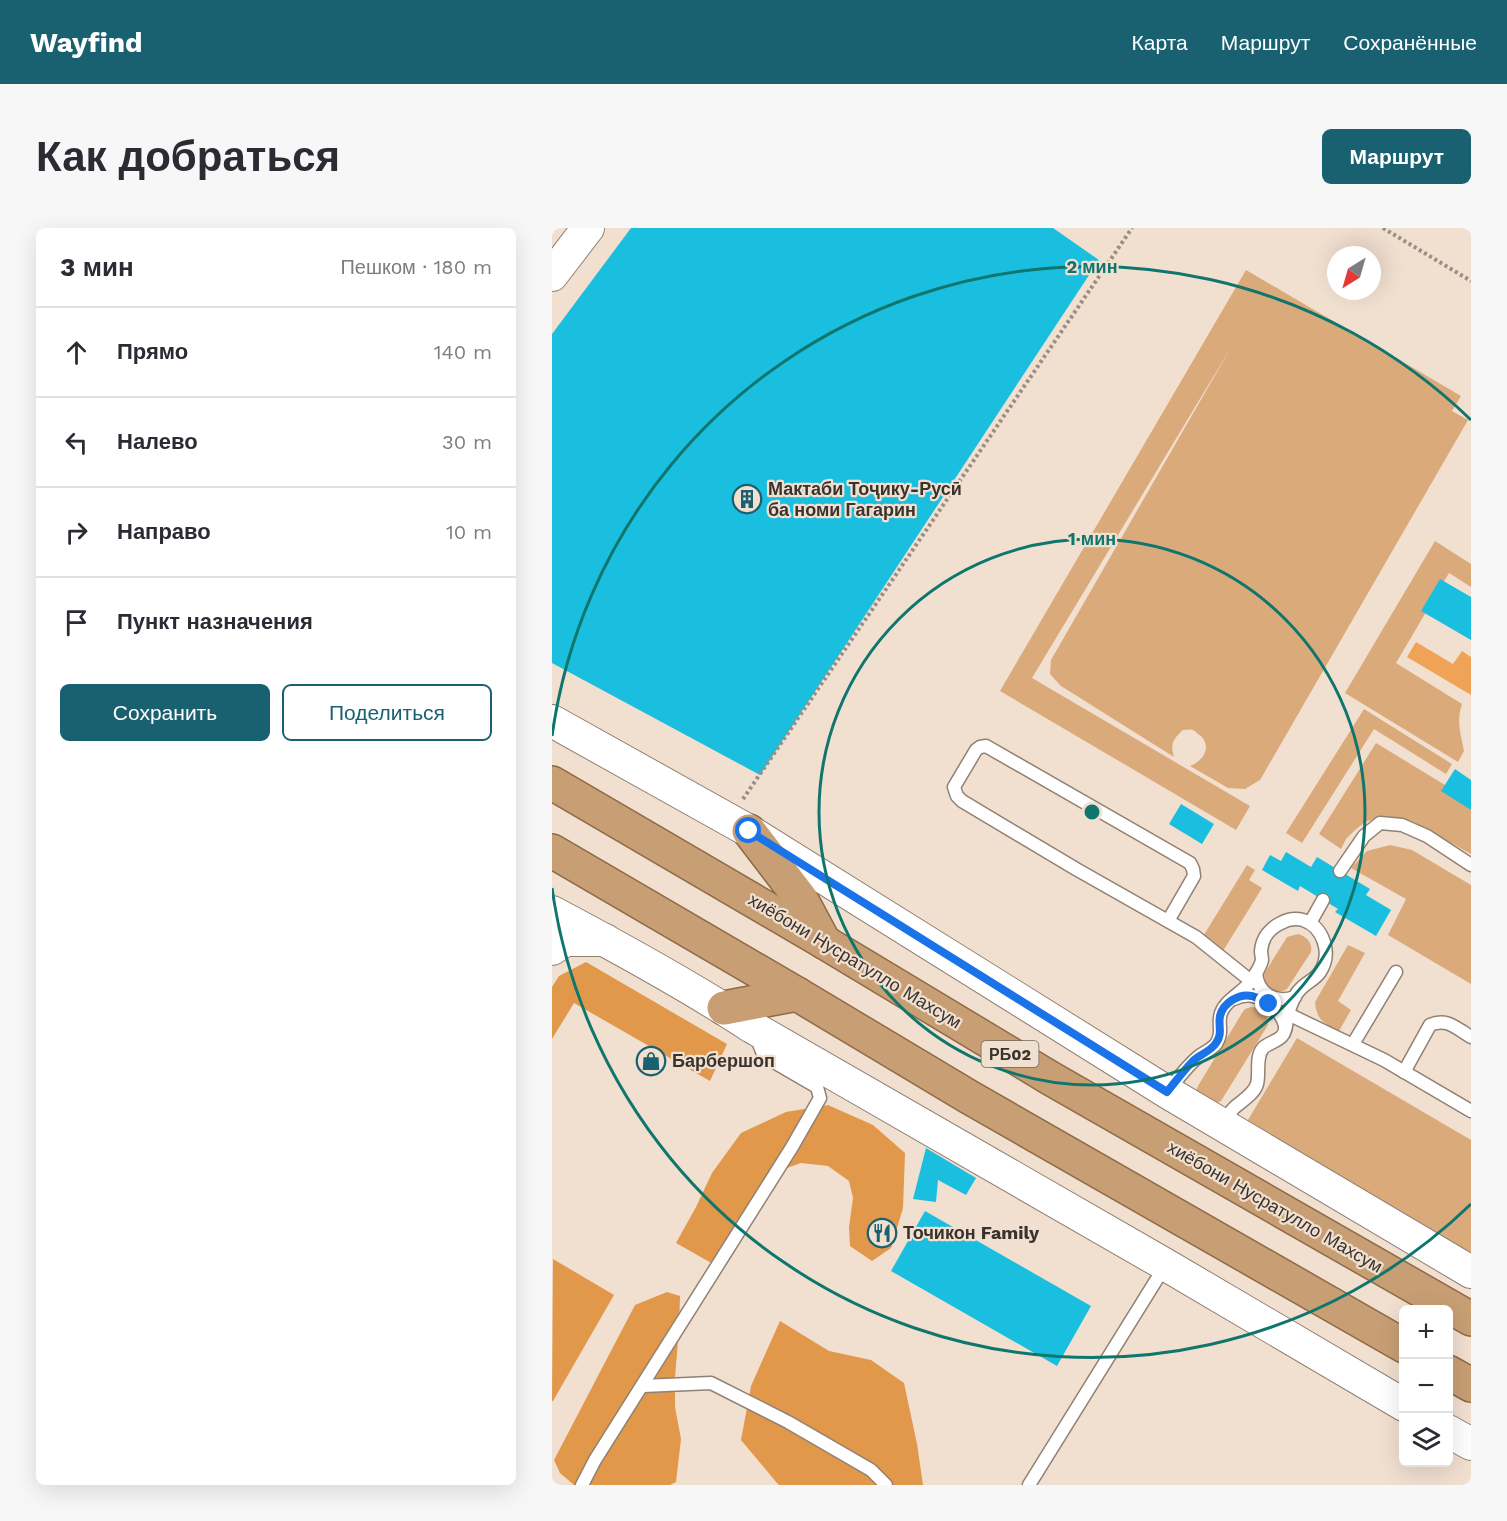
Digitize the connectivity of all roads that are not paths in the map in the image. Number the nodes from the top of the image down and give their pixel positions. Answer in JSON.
{"nodes":[{"id":1,"x":588,"y":228,"type":"edge"},
{"id":2,"x":552,"y":275,"type":"edge"},
{"id":3,"x":552,"y":721,"type":"edge"},
{"id":4,"x":552,"y":783,"type":"edge"},
{"id":5,"x":739,"y":826,"type":"junction"},
{"id":6,"x":552,"y":851,"type":"edge"},
{"id":7,"x":1471,"y":865,"type":"edge"},
{"id":8,"x":1340,"y":871,"type":"dead end"},
{"id":9,"x":1323,"y":900,"type":"dead end"},
{"id":10,"x":552,"y":912,"type":"edge"},
{"id":11,"x":1168,"y":921,"type":"junction"},
{"id":12,"x":1310,"y":923,"type":"junction"},
{"id":13,"x":606,"y":940,"type":"junction"},
{"id":14,"x":824,"y":942,"type":"junction"},
{"id":15,"x":552,"y":949,"type":"edge"},
{"id":16,"x":1396,"y":972,"type":"dead end"},
{"id":17,"x":1254,"y":977,"type":"junction"},
{"id":18,"x":797,"y":994,"type":"junction"},
{"id":19,"x":1295,"y":997,"type":"junction"},
{"id":20,"x":1232,"y":1000,"type":"junction"},
{"id":21,"x":724,"y":1008,"type":"junction"},
{"id":22,"x":1288,"y":1014,"type":"junction"},
{"id":23,"x":752,"y":1027,"type":"junction"},
{"id":24,"x":1285,"y":1031,"type":"junction"},
{"id":25,"x":1471,"y":1037,"type":"edge"},
{"id":26,"x":1353,"y":1044,"type":"junction"},
{"id":27,"x":1404,"y":1072,"type":"junction"},
{"id":28,"x":1167,"y":1092,"type":"junction"},
{"id":29,"x":1471,"y":1111,"type":"edge"},
{"id":30,"x":1221,"y":1124,"type":"junction"},
{"id":31,"x":1166,"y":1265,"type":"junction"},
{"id":32,"x":1471,"y":1272,"type":"edge"},
{"id":33,"x":1471,"y":1319,"type":"edge"},
{"id":34,"x":1399,"y":1343,"type":"edge"},
{"id":35,"x":1453,"y":1374,"type":"edge"},
{"id":36,"x":1471,"y":1385,"type":"edge"},
{"id":37,"x":643,"y":1386,"type":"junction"},
{"id":38,"x":1399,"y":1402,"type":"edge"},
{"id":39,"x":1453,"y":1433,"type":"edge"},
{"id":40,"x":1471,"y":1444,"type":"edge"},
{"id":41,"x":582,"y":1485,"type":"edge"},
{"id":42,"x":886,"y":1485,"type":"edge"},
{"id":43,"x":1029,"y":1485,"type":"edge"}],
"edges":[{"from":1,"to":2,"type":"street"},
{"from":3,"to":5,"type":"street"},
{"from":4,"to":14,"type":"highway","name":"хиёбони Нусратулло Махсум","number":"РБ02"},
{"from":5,"to":14,"type":"highway"},
{"from":5,"to":28,"type":"street"},
{"from":6,"to":18,"type":"highway"},
{"from":7,"to":8,"type":"lane"},
{"from":9,"to":12,"type":"lane"},
{"from":10,"to":13,"type":"street"},
{"from":11,"to":11,"type":"lane"},
{"from":11,"to":17,"type":"lane"},
{"from":12,"to":17,"type":"lane"},
{"from":12,"to":19,"type":"lane"},
{"from":13,"to":15,"type":"street"},
{"from":13,"to":21,"type":"street"},
{"from":14,"to":33,"type":"highway","name":"хиёбони Нусратулло Махсум","number":"РБ02"},
{"from":16,"to":26,"type":"lane"},
{"from":17,"to":19,"type":"lane"},
{"from":17,"to":20,"type":"lane"},
{"from":18,"to":21,"type":"highway"},
{"from":18,"to":34,"type":"highway"},
{"from":19,"to":22,"type":"lane"},
{"from":20,"to":24,"type":"lane"},
{"from":20,"to":28,"type":"lane"},
{"from":21,"to":23,"type":"street"},
{"from":22,"to":24,"type":"lane"},
{"from":22,"to":26,"type":"lane"},
{"from":23,"to":31,"type":"street"},
{"from":23,"to":37,"type":"lane"},
{"from":24,"to":30,"type":"lane"},
{"from":25,"to":27,"type":"lane"},
{"from":26,"to":27,"type":"lane"},
{"from":27,"to":29,"type":"lane"},
{"from":28,"to":30,"type":"street"},
{"from":30,"to":32,"type":"street"},
{"from":31,"to":38,"type":"street"},
{"from":31,"to":43,"type":"lane"},
{"from":35,"to":36,"type":"highway"},
{"from":37,"to":41,"type":"lane"},
{"from":37,"to":42,"type":"lane"},
{"from":39,"to":40,"type":"street"}]}
